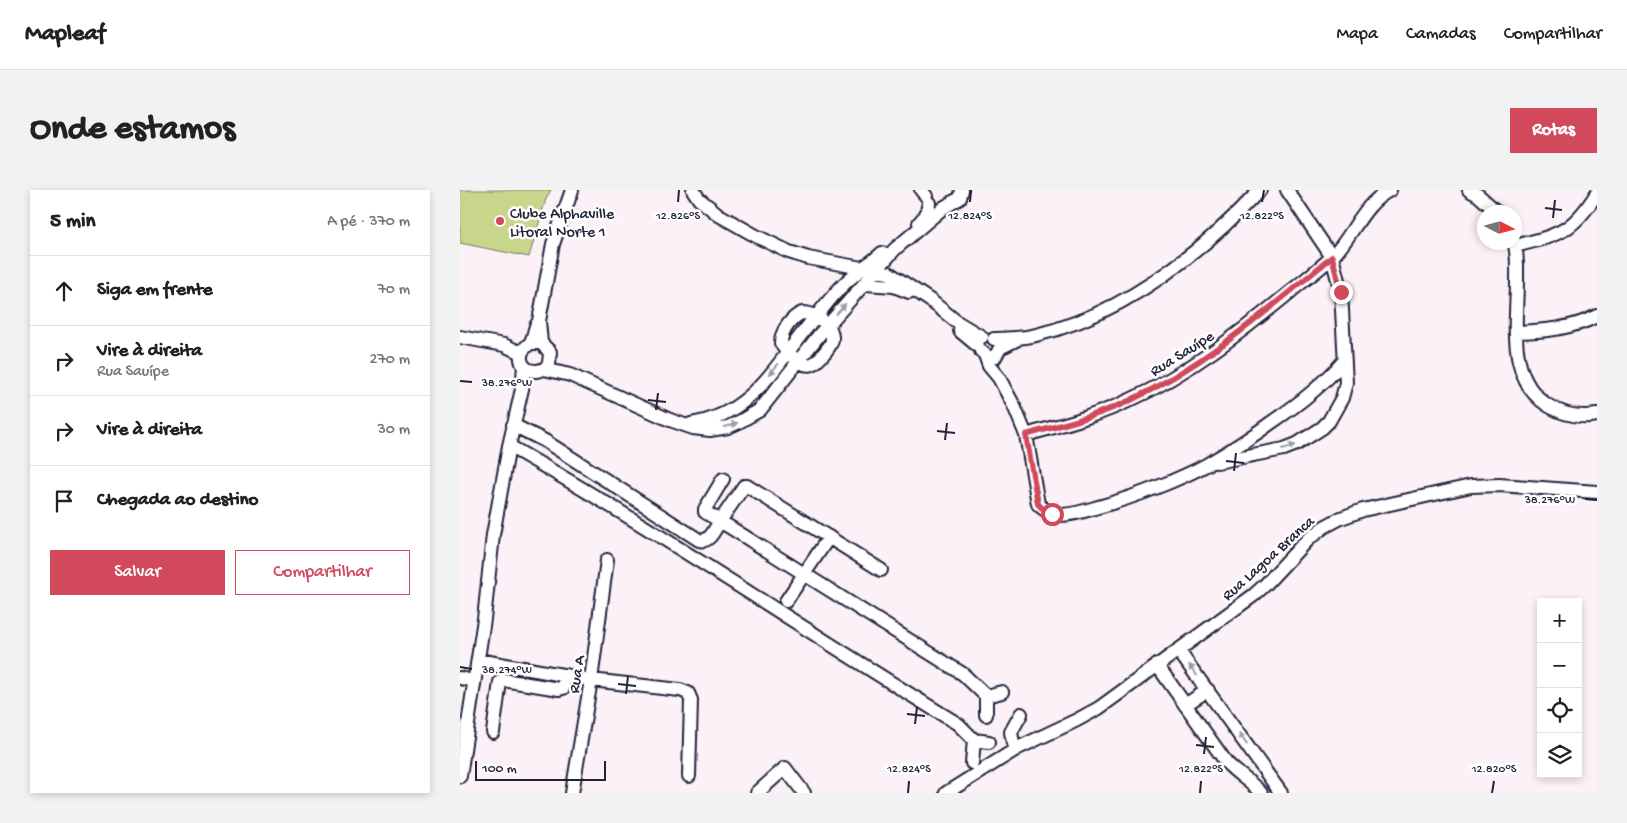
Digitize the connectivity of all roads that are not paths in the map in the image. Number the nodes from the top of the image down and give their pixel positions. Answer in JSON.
{"nodes":[{"id":1,"x":572,"y":190,"type":"edge"},
{"id":2,"x":693,"y":190,"type":"edge"},
{"id":3,"x":973,"y":190,"type":"edge"},
{"id":4,"x":1260,"y":190,"type":"edge"},
{"id":5,"x":1287,"y":190,"type":"edge"},
{"id":6,"x":1390,"y":190,"type":"edge"},
{"id":7,"x":1469,"y":190,"type":"edge"},
{"id":8,"x":962,"y":193,"type":"edge"},
{"id":9,"x":1595,"y":193,"type":"edge"},
{"id":10,"x":926,"y":195,"type":"edge"},
{"id":11,"x":1489,"y":205,"type":"edge"},
{"id":12,"x":943,"y":208,"type":"junction"},
{"id":13,"x":904,"y":238,"type":"junction"},
{"id":14,"x":1522,"y":242,"type":"edge"},
{"id":15,"x":1516,"y":250,"type":"edge"},
{"id":16,"x":1332,"y":257,"type":"junction"},
{"id":17,"x":839,"y":264,"type":"junction"},
{"id":18,"x":871,"y":269,"type":"junction"},
{"id":19,"x":850,"y":278,"type":"junction"},
{"id":20,"x":865,"y":284,"type":"junction"},
{"id":21,"x":816,"y":316,"type":"junction"},
{"id":22,"x":1597,"y":316,"type":"edge"},
{"id":23,"x":827,"y":325,"type":"junction"},
{"id":24,"x":1516,"y":332,"type":"junction"},
{"id":25,"x":460,"y":337,"type":"edge"},
{"id":26,"x":990,"y":347,"type":"junction"},
{"id":27,"x":529,"y":350,"type":"junction"},
{"id":28,"x":787,"y":352,"type":"junction"},
{"id":29,"x":1344,"y":361,"type":"junction"},
{"id":30,"x":798,"y":362,"type":"junction"},
{"id":31,"x":543,"y":367,"type":"junction"},
{"id":32,"x":1328,"y":380,"type":"junction"},
{"id":33,"x":522,"y":389,"type":"junction"},
{"id":34,"x":1341,"y":401,"type":"junction"},
{"id":35,"x":1597,"y":415,"type":"edge"},
{"id":36,"x":514,"y":420,"type":"junction"},
{"id":37,"x":683,"y":425,"type":"junction"},
{"id":38,"x":1258,"y":432,"type":"junction"},
{"id":39,"x":1026,"y":435,"type":"junction"},
{"id":40,"x":509,"y":446,"type":"junction"},
{"id":41,"x":1268,"y":451,"type":"junction"},
{"id":42,"x":506,"y":460,"type":"junction"},
{"id":43,"x":1207,"y":464,"type":"junction"},
{"id":44,"x":543,"y":465,"type":"junction"},
{"id":45,"x":723,"y":479,"type":"dead end"},
{"id":46,"x":1597,"y":492,"type":"edge"},
{"id":47,"x":720,"y":521,"type":"junction"},
{"id":48,"x":829,"y":537,"type":"junction"},
{"id":49,"x":607,"y":560,"type":"dead end"},
{"id":50,"x":882,"y":570,"type":"dead end"},
{"id":51,"x":806,"y":575,"type":"junction"},
{"id":52,"x":786,"y":601,"type":"dead end"},
{"id":53,"x":1178,"y":650,"type":"junction"},
{"id":54,"x":478,"y":660,"type":"junction"},
{"id":55,"x":1157,"y":665,"type":"junction"},
{"id":56,"x":565,"y":675,"type":"junction"},
{"id":57,"x":460,"y":678,"type":"edge"},
{"id":58,"x":591,"y":680,"type":"junction"},
{"id":59,"x":474,"y":681,"type":"junction"},
{"id":60,"x":1208,"y":690,"type":"junction"},
{"id":61,"x":1002,"y":692,"type":"dead end"},
{"id":62,"x":986,"y":696,"type":"junction"},
{"id":63,"x":1185,"y":705,"type":"junction"},
{"id":64,"x":1021,"y":714,"type":"dead end"},
{"id":65,"x":986,"y":716,"type":"dead end"},
{"id":66,"x":493,"y":732,"type":"dead end"},
{"id":67,"x":974,"y":740,"type":"junction"},
{"id":68,"x":989,"y":742,"type":"dead end"},
{"id":69,"x":1018,"y":748,"type":"junction"},
{"id":70,"x":972,"y":763,"type":"dead end"},
{"id":71,"x":1261,"y":765,"type":"junction"},
{"id":72,"x":460,"y":776,"type":"edge"},
{"id":73,"x":689,"y":776,"type":"dead end"},
{"id":74,"x":1245,"y":778,"type":"junction"},
{"id":75,"x":572,"y":793,"type":"edge"},
{"id":76,"x":757,"y":793,"type":"edge"},
{"id":77,"x":804,"y":793,"type":"edge"},
{"id":78,"x":946,"y":793,"type":"edge"},
{"id":79,"x":1261,"y":793,"type":"edge"},
{"id":80,"x":1281,"y":793,"type":"edge"}],
"edges":[{"from":1,"to":27,"type":"street"},
{"from":2,"to":17,"type":"street"},
{"from":3,"to":8,"type":"street"},
{"from":4,"to":26,"type":"street"},
{"from":5,"to":16,"type":"street"},
{"from":6,"to":16,"type":"street","name":"Rua Sauípe"},
{"from":7,"to":11,"type":"street"},
{"from":8,"to":12,"type":"street"},
{"from":9,"to":14,"type":"street"},
{"from":10,"to":12,"type":"street"},
{"from":10,"to":13,"type":"street"},
{"from":12,"to":13,"type":"street"},
{"from":13,"to":18,"type":"street"},
{"from":15,"to":24,"type":"street"},
{"from":16,"to":29,"type":"street"},
{"from":16,"to":39,"type":"street","name":"Rua Sauípe"},
{"from":17,"to":18,"type":"street"},
{"from":17,"to":19,"type":"street"},
{"from":18,"to":19,"type":"street"},
{"from":18,"to":20,"type":"street"},
{"from":18,"to":26,"type":"street"},
{"from":19,"to":21,"type":"street"},
{"from":23,"to":20,"type":"street","one_way":true},
{"from":20,"to":26,"type":"street"},
{"from":21,"to":23,"type":"street"},
{"from":21,"to":28,"type":"street"},
{"from":22,"to":24,"type":"street"},
{"from":23,"to":30,"type":"street"},
{"from":24,"to":35,"type":"street"},
{"from":25,"to":27,"type":"street"},
{"from":26,"to":39,"type":"street"},
{"from":27,"to":31,"type":"street"},
{"from":27,"to":31,"type":"street"},
{"from":27,"to":33,"type":"street"},
{"from":28,"to":30,"type":"street"},
{"from":28,"to":37,"type":"street","one_way":true},
{"from":29,"to":32,"type":"street"},
{"from":29,"to":34,"type":"street"},
{"from":37,"to":30,"type":"street","one_way":true},
{"from":31,"to":33,"type":"street"},
{"from":31,"to":37,"type":"street"},
{"from":32,"to":34,"type":"street"},
{"from":32,"to":38,"type":"street"},
{"from":33,"to":36,"type":"street"},
{"from":41,"to":34,"type":"street","one_way":true},
{"from":36,"to":40,"type":"street"},
{"from":36,"to":47,"type":"street"},
{"from":38,"to":41,"type":"street"},
{"from":38,"to":43,"type":"street"},
{"from":39,"to":43,"type":"street"},
{"from":40,"to":42,"type":"street"},
{"from":40,"to":44,"type":"street"},
{"from":41,"to":43,"type":"street"},
{"from":42,"to":44,"type":"street"},
{"from":42,"to":54,"type":"street"},
{"from":44,"to":67,"type":"street"},
{"from":45,"to":47,"type":"street"},
{"from":46,"to":53,"type":"street","name":"Rua Lagoa Branca"},
{"from":47,"to":48,"type":"street"},
{"from":47,"to":51,"type":"street"},
{"from":48,"to":50,"type":"street"},
{"from":48,"to":51,"type":"street"},
{"from":49,"to":58,"type":"street","name":"Rua A"},
{"from":51,"to":52,"type":"street"},
{"from":51,"to":62,"type":"street"},
{"from":53,"to":55,"type":"street","name":"Rua Lagoa Branca"},
{"from":60,"to":53,"type":"street","one_way":true},
{"from":54,"to":56,"type":"street"},
{"from":54,"to":59,"type":"street"},
{"from":55,"to":63,"type":"street"},
{"from":55,"to":69,"type":"street","name":"Rua Lagoa Branca"},
{"from":56,"to":58,"type":"street"},
{"from":56,"to":66,"type":"street"},
{"from":57,"to":59,"type":"street"},
{"from":58,"to":73,"type":"street"},
{"from":58,"to":75,"type":"street","name":"Rua A"},
{"from":59,"to":72,"type":"street"},
{"from":60,"to":63,"type":"street"},
{"from":71,"to":60,"type":"street","one_way":true},
{"from":61,"to":62,"type":"street"},
{"from":62,"to":65,"type":"street"},
{"from":63,"to":74,"type":"street"},
{"from":64,"to":69,"type":"street"},
{"from":67,"to":68,"type":"street"},
{"from":67,"to":70,"type":"street"},
{"from":69,"to":78,"type":"street","name":"Rua Lagoa Branca"},
{"from":71,"to":74,"type":"street"},
{"from":71,"to":80,"type":"street"},
{"from":74,"to":79,"type":"street"},
{"from":76,"to":77,"type":"street"}]}
